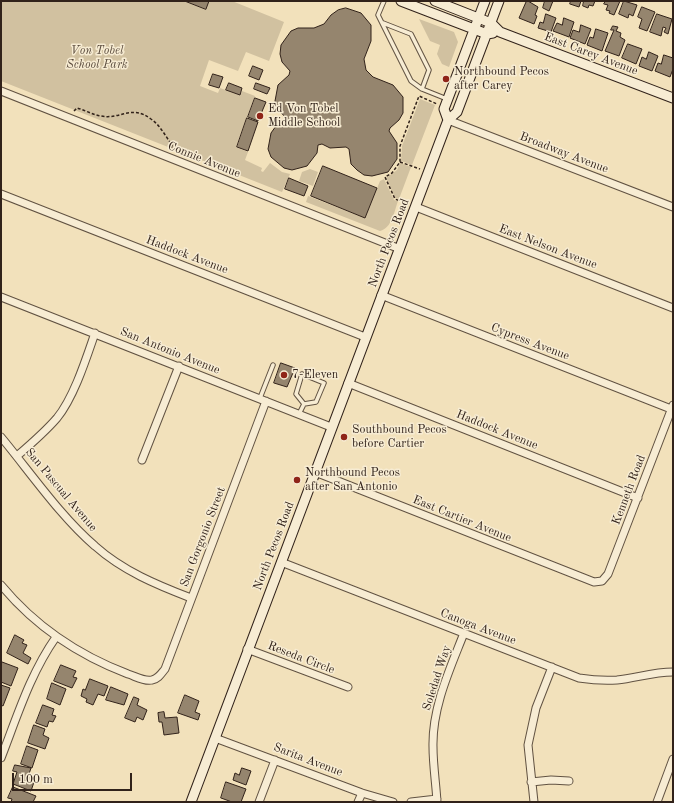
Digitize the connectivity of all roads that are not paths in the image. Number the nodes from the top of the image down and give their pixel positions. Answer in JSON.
{"nodes":[{"id":1,"x":384,"y":1,"type":"edge"},
{"id":2,"x":401,"y":1,"type":"edge"},
{"id":3,"x":435,"y":1,"type":"edge"},
{"id":4,"x":485,"y":1,"type":"edge"},
{"id":5,"x":499,"y":1,"type":"edge"},
{"id":6,"x":478,"y":18,"type":"junction"},
{"id":7,"x":383,"y":23,"type":"junction"},
{"id":8,"x":491,"y":23,"type":"junction"},
{"id":9,"x":474,"y":29,"type":"junction"},
{"id":10,"x":500,"y":32,"type":"junction"},
{"id":11,"x":487,"y":34,"type":"junction"},
{"id":12,"x":422,"y":89,"type":"junction"},
{"id":13,"x":1,"y":91,"type":"edge"},
{"id":14,"x":673,"y":98,"type":"edge"},
{"id":15,"x":446,"y":103,"type":"junction"},
{"id":16,"x":448,"y":120,"type":"junction"},
{"id":17,"x":1,"y":194,"type":"edge"},
{"id":18,"x":673,"y":206,"type":"edge"},
{"id":19,"x":416,"y":207,"type":"junction"},
{"id":20,"x":400,"y":249,"type":"junction"},
{"id":21,"x":381,"y":295,"type":"junction"},
{"id":22,"x":1,"y":297,"type":"edge"},
{"id":23,"x":673,"y":308,"type":"edge"},
{"id":24,"x":95,"y":333,"type":"junction"},
{"id":25,"x":365,"y":337,"type":"junction"},
{"id":26,"x":273,"y":365,"type":"dead end"},
{"id":27,"x":179,"y":366,"type":"junction"},
{"id":28,"x":348,"y":383,"type":"junction"},
{"id":29,"x":263,"y":400,"type":"junction"},
{"id":30,"x":304,"y":404,"type":"junction"},
{"id":31,"x":672,"y":407,"type":"edge"},
{"id":32,"x":300,"y":414,"type":"junction"},
{"id":33,"x":331,"y":427,"type":"junction"},
{"id":34,"x":1,"y":437,"type":"edge"},
{"id":35,"x":17,"y":456,"type":"junction"},
{"id":36,"x":142,"y":460,"type":"dead end"},
{"id":37,"x":315,"y":472,"type":"junction"},
{"id":38,"x":638,"y":498,"type":"junction"},
{"id":39,"x":281,"y":562,"type":"junction"},
{"id":40,"x":602,"y":581,"type":"joint"},
{"id":41,"x":1,"y":585,"type":"edge"},
{"id":42,"x":191,"y":598,"type":"junction"},
{"id":43,"x":464,"y":633,"type":"junction"},
{"id":44,"x":56,"y":637,"type":"junction"},
{"id":45,"x":247,"y":649,"type":"junction"},
{"id":46,"x":552,"y":667,"type":"junction"},
{"id":47,"x":673,"y":672,"type":"edge"},
{"id":48,"x":348,"y":687,"type":"dead end"},
{"id":49,"x":215,"y":738,"type":"junction"},
{"id":50,"x":1,"y":758,"type":"edge"},
{"id":51,"x":673,"y":759,"type":"edge"},
{"id":52,"x":275,"y":760,"type":"junction"},
{"id":53,"x":569,"y":781,"type":"dead end"},
{"id":54,"x":531,"y":782,"type":"junction"},
{"id":55,"x":362,"y":793,"type":"junction"},
{"id":56,"x":437,"y":801,"type":"edge"},
{"id":57,"x":191,"y":802,"type":"edge"},
{"id":58,"x":259,"y":802,"type":"edge"},
{"id":59,"x":358,"y":802,"type":"edge"},
{"id":60,"x":393,"y":802,"type":"edge"},
{"id":61,"x":411,"y":802,"type":"edge"},
{"id":62,"x":534,"y":802,"type":"edge"},
{"id":63,"x":657,"y":802,"type":"edge"}],
"edges":[{"from":1,"to":7,"type":"lane"},
{"from":2,"to":9,"type":"main road","name":"East Carey Avenue"},
{"from":3,"to":6,"type":"main road","name":"East Carey Avenue"},
{"from":4,"to":6,"type":"main road"},
{"from":5,"to":8,"type":"main road","name":"North Pecos Road"},
{"from":6,"to":8,"type":"main road","name":"East Carey Avenue"},
{"from":6,"to":9,"type":"main road"},
{"from":7,"to":12,"type":"lane"},
{"from":7,"to":12,"type":"lane"},
{"from":8,"to":10,"type":"main road","name":"East Carey Avenue"},
{"from":8,"to":11,"type":"main road","name":"North Pecos Road"},
{"from":9,"to":11,"type":"main road","name":"East Carey Avenue"},
{"from":9,"to":15,"type":"main road"},
{"from":10,"to":11,"type":"main road","name":"East Carey Avenue"},
{"from":10,"to":14,"type":"main road","name":"East Carey Avenue"},
{"from":11,"to":16,"type":"main road","name":"North Pecos Road"},
{"from":12,"to":15,"type":"lane"},
{"from":13,"to":20,"type":"street","name":"Connie Avenue"},
{"from":15,"to":16,"type":"main road"},
{"from":16,"to":18,"type":"street","name":"Broadway Avenue"},
{"from":16,"to":19,"type":"main road","name":"North Pecos Road"},
{"from":17,"to":25,"type":"street","name":"Haddock Avenue"},
{"from":19,"to":20,"type":"main road","name":"North Pecos Road"},
{"from":19,"to":23,"type":"street","name":"East Nelson Avenue"},
{"from":20,"to":21,"type":"main road","name":"North Pecos Road"},
{"from":21,"to":25,"type":"main road","name":"North Pecos Road"},
{"from":21,"to":31,"type":"street","name":"Cypress Avenue"},
{"from":22,"to":24,"type":"street","name":"San Antonio Avenue"},
{"from":24,"to":27,"type":"street","name":"San Antonio Avenue"},
{"from":24,"to":35,"type":"street"},
{"from":25,"to":28,"type":"main road","name":"North Pecos Road"},
{"from":26,"to":29,"type":"lane"},
{"from":27,"to":29,"type":"street","name":"San Antonio Avenue"},
{"from":27,"to":36,"type":"street"},
{"from":28,"to":33,"type":"main road","name":"North Pecos Road"},
{"from":28,"to":38,"type":"street","name":"Haddock Avenue"},
{"from":29,"to":32,"type":"street","name":"San Antonio Avenue"},
{"from":29,"to":42,"type":"street","name":"San Gorgonio Street"},
{"from":30,"to":30,"type":"lane"},
{"from":30,"to":32,"type":"lane"},
{"from":31,"to":38,"type":"street","name":"Kenneth Road"},
{"from":32,"to":33,"type":"street","name":"San Antonio Avenue"},
{"from":33,"to":37,"type":"main road","name":"North Pecos Road"},
{"from":34,"to":35,"type":"street","name":"San Pascual Avenue"},
{"from":35,"to":42,"type":"street","name":"San Pascual Avenue"},
{"from":37,"to":39,"type":"main road","name":"North Pecos Road"},
{"from":37,"to":40,"type":"street","name":"East Cartier Avenue"},
{"from":38,"to":40,"type":"street","name":"Kenneth Road"},
{"from":39,"to":43,"type":"street","name":"Canoga Avenue"},
{"from":39,"to":45,"type":"main road","name":"North Pecos Road"},
{"from":41,"to":44,"type":"street"},
{"from":42,"to":44,"type":"street","name":"San Gorgonio Street"},
{"from":43,"to":46,"type":"street","name":"Canoga Avenue"},
{"from":43,"to":56,"type":"street","name":"Soledad Way"},
{"from":44,"to":50,"type":"street"},
{"from":45,"to":48,"type":"street","name":"Reseda Circle"},
{"from":45,"to":49,"type":"main road","name":"North Pecos Road"},
{"from":46,"to":47,"type":"street","name":"Canoga Avenue"},
{"from":46,"to":54,"type":"street"},
{"from":49,"to":52,"type":"street","name":"Sarita Avenue"},
{"from":49,"to":57,"type":"main road","name":"North Pecos Road"},
{"from":51,"to":63,"type":"street"},
{"from":52,"to":55,"type":"street","name":"Sarita Avenue"},
{"from":52,"to":58,"type":"street"},
{"from":53,"to":54,"type":"street"},
{"from":54,"to":62,"type":"street"},
{"from":55,"to":59,"type":"street"},
{"from":55,"to":60,"type":"street","name":"Sarita Avenue"},
{"from":56,"to":61,"type":"street"}]}
